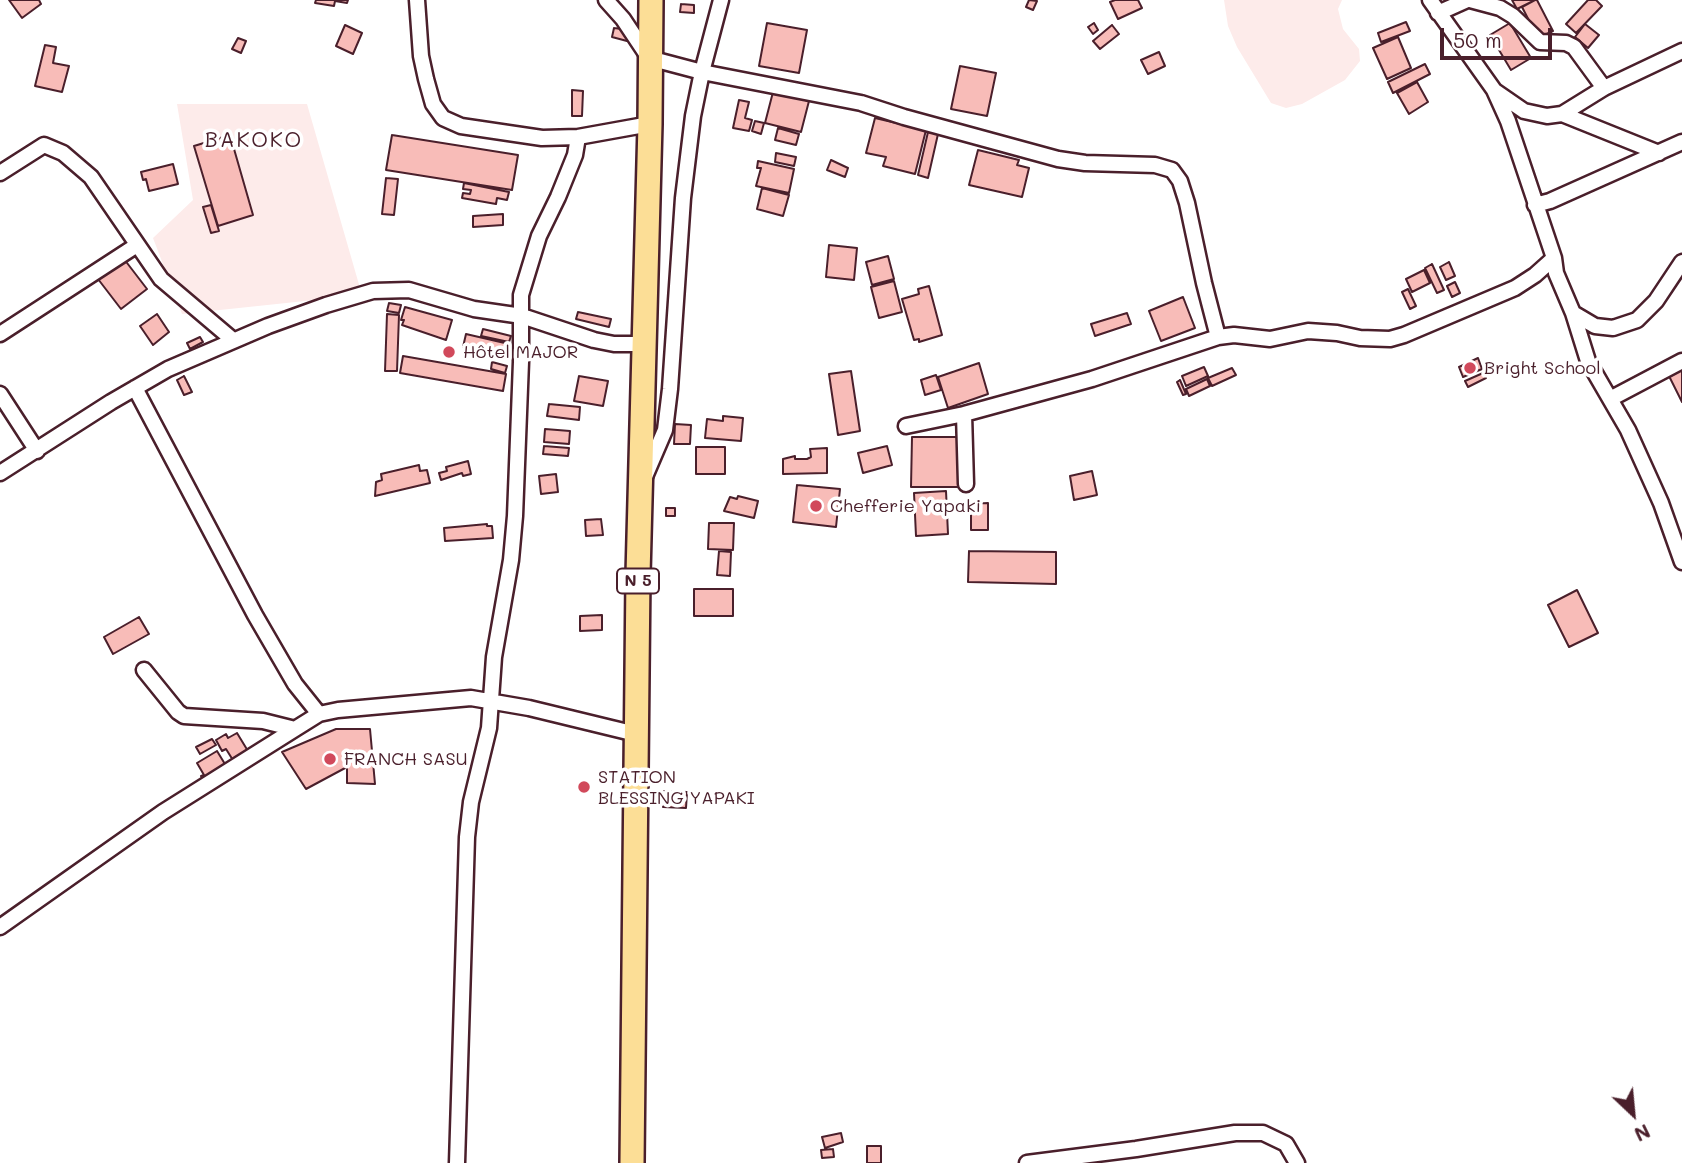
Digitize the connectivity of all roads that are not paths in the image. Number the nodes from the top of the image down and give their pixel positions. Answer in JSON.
{"nodes":[{"id":1,"x":417,"y":0,"type":"edge"},
{"id":2,"x":606,"y":0,"type":"edge"},
{"id":3,"x":651,"y":0,"type":"edge"},
{"id":4,"x":721,"y":0,"type":"edge"},
{"id":5,"x":1430,"y":0,"type":"edge"},
{"id":6,"x":1469,"y":0,"type":"edge"},
{"id":7,"x":1438,"y":13,"type":"junction"},
{"id":8,"x":1682,"y":51,"type":"edge"},
{"id":9,"x":649,"y":58,"type":"junction"},
{"id":10,"x":702,"y":72,"type":"junction"},
{"id":11,"x":1604,"y":88,"type":"junction"},
{"id":12,"x":1494,"y":90,"type":"junction"},
{"id":13,"x":1562,"y":114,"type":"junction"},
{"id":14,"x":650,"y":124,"type":"junction"},
{"id":15,"x":578,"y":137,"type":"junction"},
{"id":16,"x":1682,"y":142,"type":"edge"},
{"id":17,"x":1659,"y":153,"type":"junction"},
{"id":18,"x":0,"y":173,"type":"edge"},
{"id":19,"x":1535,"y":205,"type":"junction"},
{"id":20,"x":137,"y":245,"type":"junction"},
{"id":21,"x":1554,"y":258,"type":"junction"},
{"id":22,"x":1682,"y":262,"type":"edge"},
{"id":23,"x":1573,"y":313,"type":"junction"},
{"id":24,"x":522,"y":316,"type":"junction"},
{"id":25,"x":0,"y":334,"type":"edge"},
{"id":26,"x":1219,"y":337,"type":"junction"},
{"id":27,"x":233,"y":340,"type":"junction"},
{"id":28,"x":644,"y":345,"type":"junction"},
{"id":29,"x":1682,"y":361,"type":"edge"},
{"id":30,"x":135,"y":388,"type":"junction"},
{"id":31,"x":0,"y":394,"type":"edge"},
{"id":32,"x":1610,"y":400,"type":"junction"},
{"id":33,"x":964,"y":414,"type":"junction"},
{"id":34,"x":906,"y":426,"type":"dead end"},
{"id":35,"x":37,"y":451,"type":"junction"},
{"id":36,"x":0,"y":473,"type":"edge"},
{"id":37,"x":966,"y":484,"type":"dead end"},
{"id":38,"x":641,"y":486,"type":"junction"},
{"id":39,"x":1678,"y":540,"type":"edge"},
{"id":40,"x":1682,"y":562,"type":"edge"},
{"id":41,"x":144,"y":670,"type":"dead end"},
{"id":42,"x":492,"y":700,"type":"junction"},
{"id":43,"x":319,"y":714,"type":"junction"},
{"id":44,"x":295,"y":729,"type":"junction"},
{"id":45,"x":636,"y":734,"type":"junction"},
{"id":46,"x":0,"y":927,"type":"edge"},
{"id":47,"x":457,"y":1163,"type":"edge"},
{"id":48,"x":632,"y":1163,"type":"edge"},
{"id":49,"x":1029,"y":1163,"type":"edge"},
{"id":50,"x":1297,"y":1163,"type":"edge"}],
"edges":[{"from":1,"to":15,"type":"street"},
{"from":2,"to":9,"type":"street"},
{"from":3,"to":9,"type":"highway","number":"N 5"},
{"from":4,"to":10,"type":"street"},
{"from":5,"to":7,"type":"street"},
{"from":6,"to":7,"type":"street"},
{"from":6,"to":11,"type":"street"},
{"from":7,"to":12,"type":"street"},
{"from":8,"to":11,"type":"street"},
{"from":9,"to":10,"type":"street"},
{"from":9,"to":14,"type":"highway","number":"N 5"},
{"from":10,"to":26,"type":"street"},
{"from":10,"to":38,"type":"street"},
{"from":11,"to":13,"type":"street"},
{"from":12,"to":13,"type":"street"},
{"from":12,"to":19,"type":"street"},
{"from":13,"to":17,"type":"street"},
{"from":14,"to":15,"type":"street"},
{"from":14,"to":28,"type":"highway","number":"N 5"},
{"from":15,"to":24,"type":"street"},
{"from":16,"to":17,"type":"street"},
{"from":17,"to":19,"type":"street"},
{"from":18,"to":20,"type":"street"},
{"from":19,"to":21,"type":"street"},
{"from":20,"to":25,"type":"street"},
{"from":20,"to":27,"type":"street"},
{"from":21,"to":23,"type":"street"},
{"from":21,"to":26,"type":"street"},
{"from":22,"to":23,"type":"street"},
{"from":23,"to":32,"type":"street"},
{"from":24,"to":27,"type":"street"},
{"from":24,"to":28,"type":"street"},
{"from":24,"to":42,"type":"street"},
{"from":26,"to":33,"type":"street"},
{"from":27,"to":30,"type":"street"},
{"from":28,"to":38,"type":"highway","number":"N 5"},
{"from":29,"to":32,"type":"street"},
{"from":30,"to":35,"type":"street"},
{"from":30,"to":43,"type":"street"},
{"from":31,"to":35,"type":"street"},
{"from":32,"to":39,"type":"street"},
{"from":33,"to":34,"type":"street"},
{"from":33,"to":37,"type":"street"},
{"from":35,"to":36,"type":"street"},
{"from":38,"to":45,"type":"highway","number":"N 5"},
{"from":39,"to":40,"type":"street"},
{"from":41,"to":44,"type":"street"},
{"from":42,"to":43,"type":"street"},
{"from":42,"to":45,"type":"street"},
{"from":42,"to":47,"type":"street"},
{"from":43,"to":44,"type":"street"},
{"from":44,"to":46,"type":"street"},
{"from":45,"to":48,"type":"highway","number":"N 5"},
{"from":49,"to":50,"type":"street"}]}
